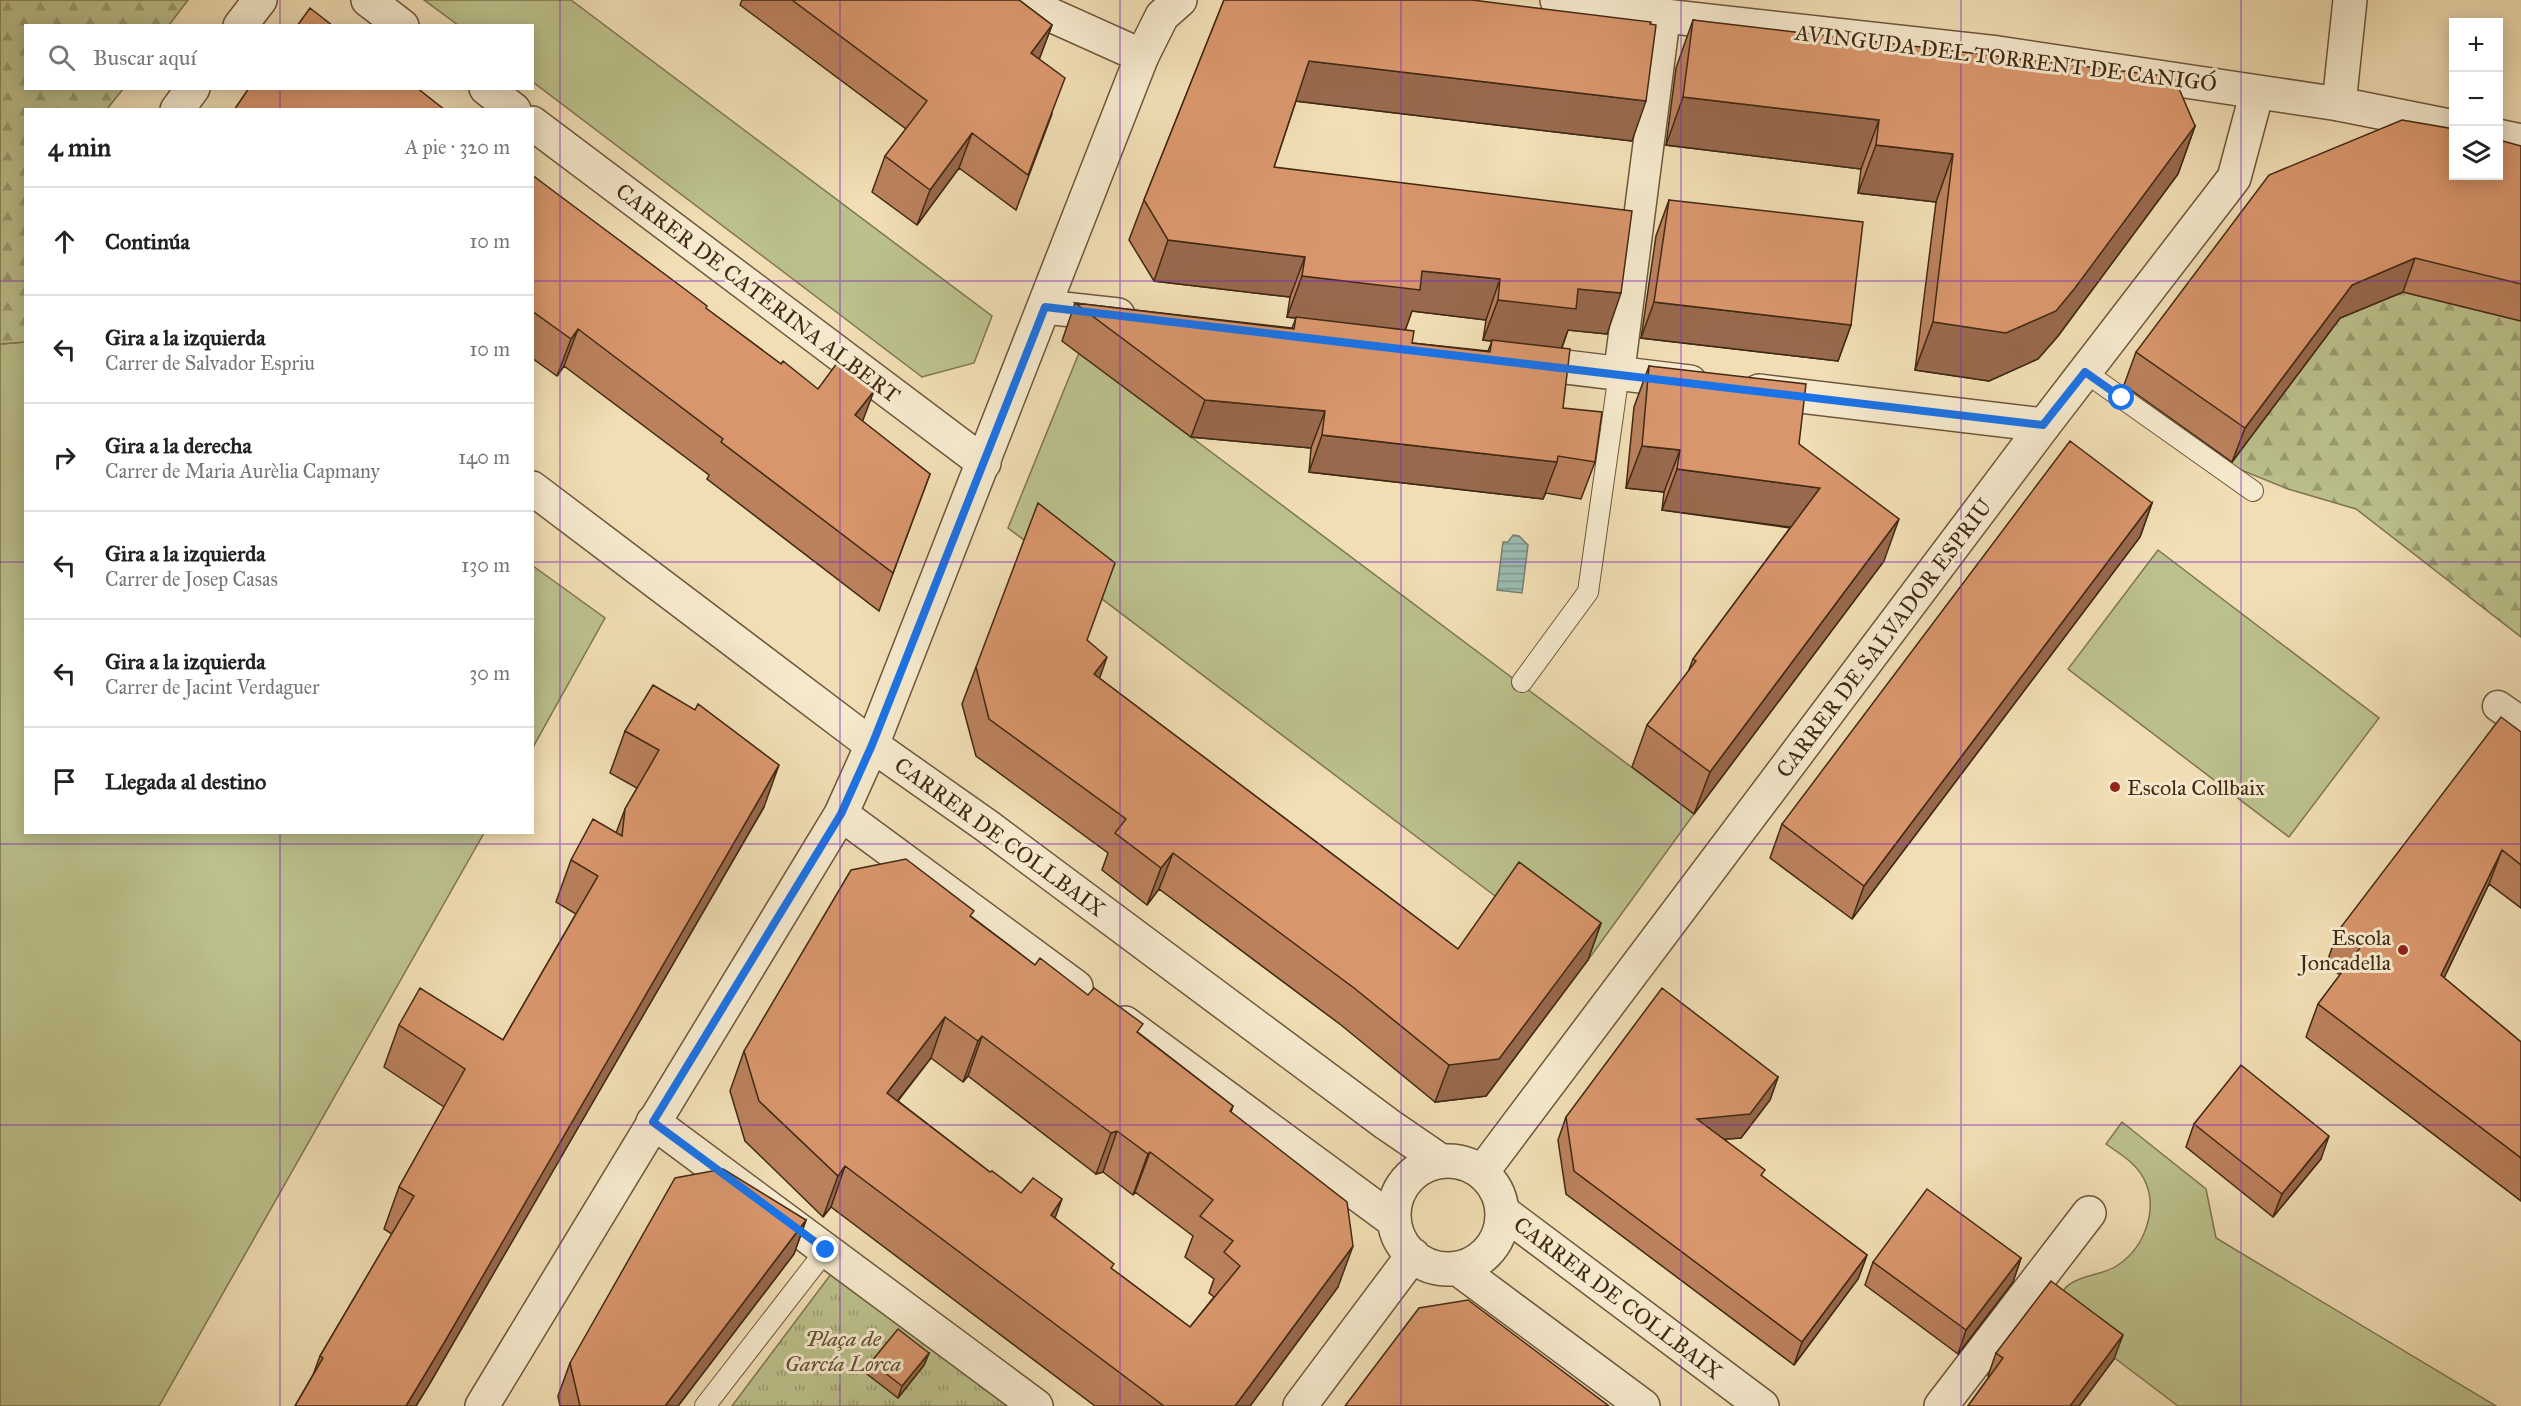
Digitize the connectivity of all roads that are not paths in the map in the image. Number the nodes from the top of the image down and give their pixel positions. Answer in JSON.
{"nodes":[{"id":1,"x":260,"y":0,"type":"edge"},
{"id":2,"x":369,"y":0,"type":"edge"},
{"id":3,"x":1027,"y":0,"type":"edge"},
{"id":4,"x":1180,"y":0,"type":"edge"},
{"id":5,"x":1557,"y":0,"type":"edge"},
{"id":6,"x":2350,"y":0,"type":"edge"},
{"id":7,"x":1656,"y":10,"type":"edge"},
{"id":8,"x":242,"y":24,"type":"edge"},
{"id":9,"x":399,"y":24,"type":"edge"},
{"id":10,"x":1142,"y":56,"type":"junction"},
{"id":11,"x":192,"y":90,"type":"edge"},
{"id":12,"x":489,"y":90,"type":"edge"},
{"id":13,"x":2257,"y":92,"type":"junction"},
{"id":14,"x":2339,"y":104,"type":"junction"},
{"id":15,"x":178,"y":108,"type":"edge"},
{"id":16,"x":511,"y":108,"type":"edge"},
{"id":17,"x":534,"y":125,"type":"edge"},
{"id":18,"x":2449,"y":126,"type":"edge"},
{"id":19,"x":2503,"y":137,"type":"edge"},
{"id":20,"x":2521,"y":141,"type":"edge"},
{"id":21,"x":1045,"y":307,"type":"junction"},
{"id":22,"x":1150,"y":318,"type":"edge"},
{"id":23,"x":1490,"y":358,"type":"edge"},
{"id":24,"x":2085,"y":372,"type":"junction"},
{"id":25,"x":1619,"y":374,"type":"junction"},
{"id":26,"x":2043,"y":425,"type":"junction"},
{"id":27,"x":984,"y":463,"type":"junction"},
{"id":28,"x":534,"y":490,"type":"edge"},
{"id":29,"x":2253,"y":491,"type":"dead end"},
{"id":30,"x":1522,"y":682,"type":"dead end"},
{"id":31,"x":872,"y":745,"type":"junction"},
{"id":32,"x":841,"y":814,"type":"junction"},
{"id":33,"x":653,"y":1122,"type":"junction"},
{"id":34,"x":1441,"y":1161,"type":"junction"},
{"id":35,"x":1482,"y":1172,"type":"junction"},
{"id":36,"x":1503,"y":1212,"type":"junction"},
{"id":37,"x":2089,"y":1213,"type":"dead end"},
{"id":38,"x":1394,"y":1221,"type":"junction"},
{"id":39,"x":826,"y":1250,"type":"junction"},
{"id":40,"x":1413,"y":1255,"type":"junction"},
{"id":41,"x":1457,"y":1268,"type":"junction"},
{"id":42,"x":482,"y":1406,"type":"edge"},
{"id":43,"x":705,"y":1406,"type":"edge"},
{"id":44,"x":1036,"y":1406,"type":"edge"},
{"id":45,"x":1300,"y":1406,"type":"edge"},
{"id":46,"x":1643,"y":1406,"type":"edge"},
{"id":47,"x":1762,"y":1406,"type":"edge"},
{"id":48,"x":1941,"y":1406,"type":"edge"}],
"edges":[{"from":1,"to":8,"type":"street"},
{"from":2,"to":9,"type":"street"},
{"from":3,"to":10,"type":"street"},
{"from":4,"to":10,"type":"street"},
{"from":5,"to":7,"type":"street","name":"AVINGUDA DEL TORRENT DE CANIGÓ"},
{"from":6,"to":14,"type":"street"},
{"from":7,"to":13,"type":"street","name":"AVINGUDA DEL TORRENT DE CANIGÓ"},
{"from":7,"to":25,"type":"street"},
{"from":10,"to":21,"type":"street"},
{"from":11,"to":15,"type":"street"},
{"from":12,"to":16,"type":"street"},
{"from":13,"to":14,"type":"street","name":"AVINGUDA DEL TORRENT DE CANIGÓ"},
{"from":13,"to":24,"type":"street","name":"CARRER DE SALVADOR ESPRIU"},
{"from":14,"to":18,"type":"street","name":"AVINGUDA DEL TORRENT DE CANIGÓ"},
{"from":17,"to":27,"type":"street","name":"CARRER DE CATERINA ALBERT"},
{"from":19,"to":20,"type":"street"},
{"from":21,"to":22,"type":"street"},
{"from":21,"to":27,"type":"street"},
{"from":23,"to":25,"type":"street"},
{"from":24,"to":26,"type":"street","name":"CARRER DE SALVADOR ESPRIU"},
{"from":24,"to":29,"type":"lane"},
{"from":25,"to":26,"type":"street"},
{"from":25,"to":30,"type":"lane"},
{"from":26,"to":35,"type":"street","name":"CARRER DE SALVADOR ESPRIU"},
{"from":27,"to":31,"type":"street"},
{"from":28,"to":31,"type":"street","name":"CARRER DE COLLBAIX"},
{"from":31,"to":32,"type":"street"},
{"from":31,"to":34,"type":"street","name":"CARRER DE COLLBAIX"},
{"from":32,"to":33,"type":"street"},
{"from":32,"to":38,"type":"street"},
{"from":33,"to":39,"type":"street"},
{"from":33,"to":42,"type":"street"},
{"from":34,"to":35,"type":"street"},
{"from":34,"to":38,"type":"street"},
{"from":35,"to":36,"type":"street"},
{"from":36,"to":41,"type":"street"},
{"from":36,"to":47,"type":"street","name":"CARRER DE COLLBAIX"},
{"from":37,"to":48,"type":"street"},
{"from":38,"to":40,"type":"street"},
{"from":39,"to":43,"type":"lane"},
{"from":39,"to":44,"type":"street"},
{"from":40,"to":41,"type":"street"},
{"from":40,"to":45,"type":"street"},
{"from":41,"to":46,"type":"street"}]}
